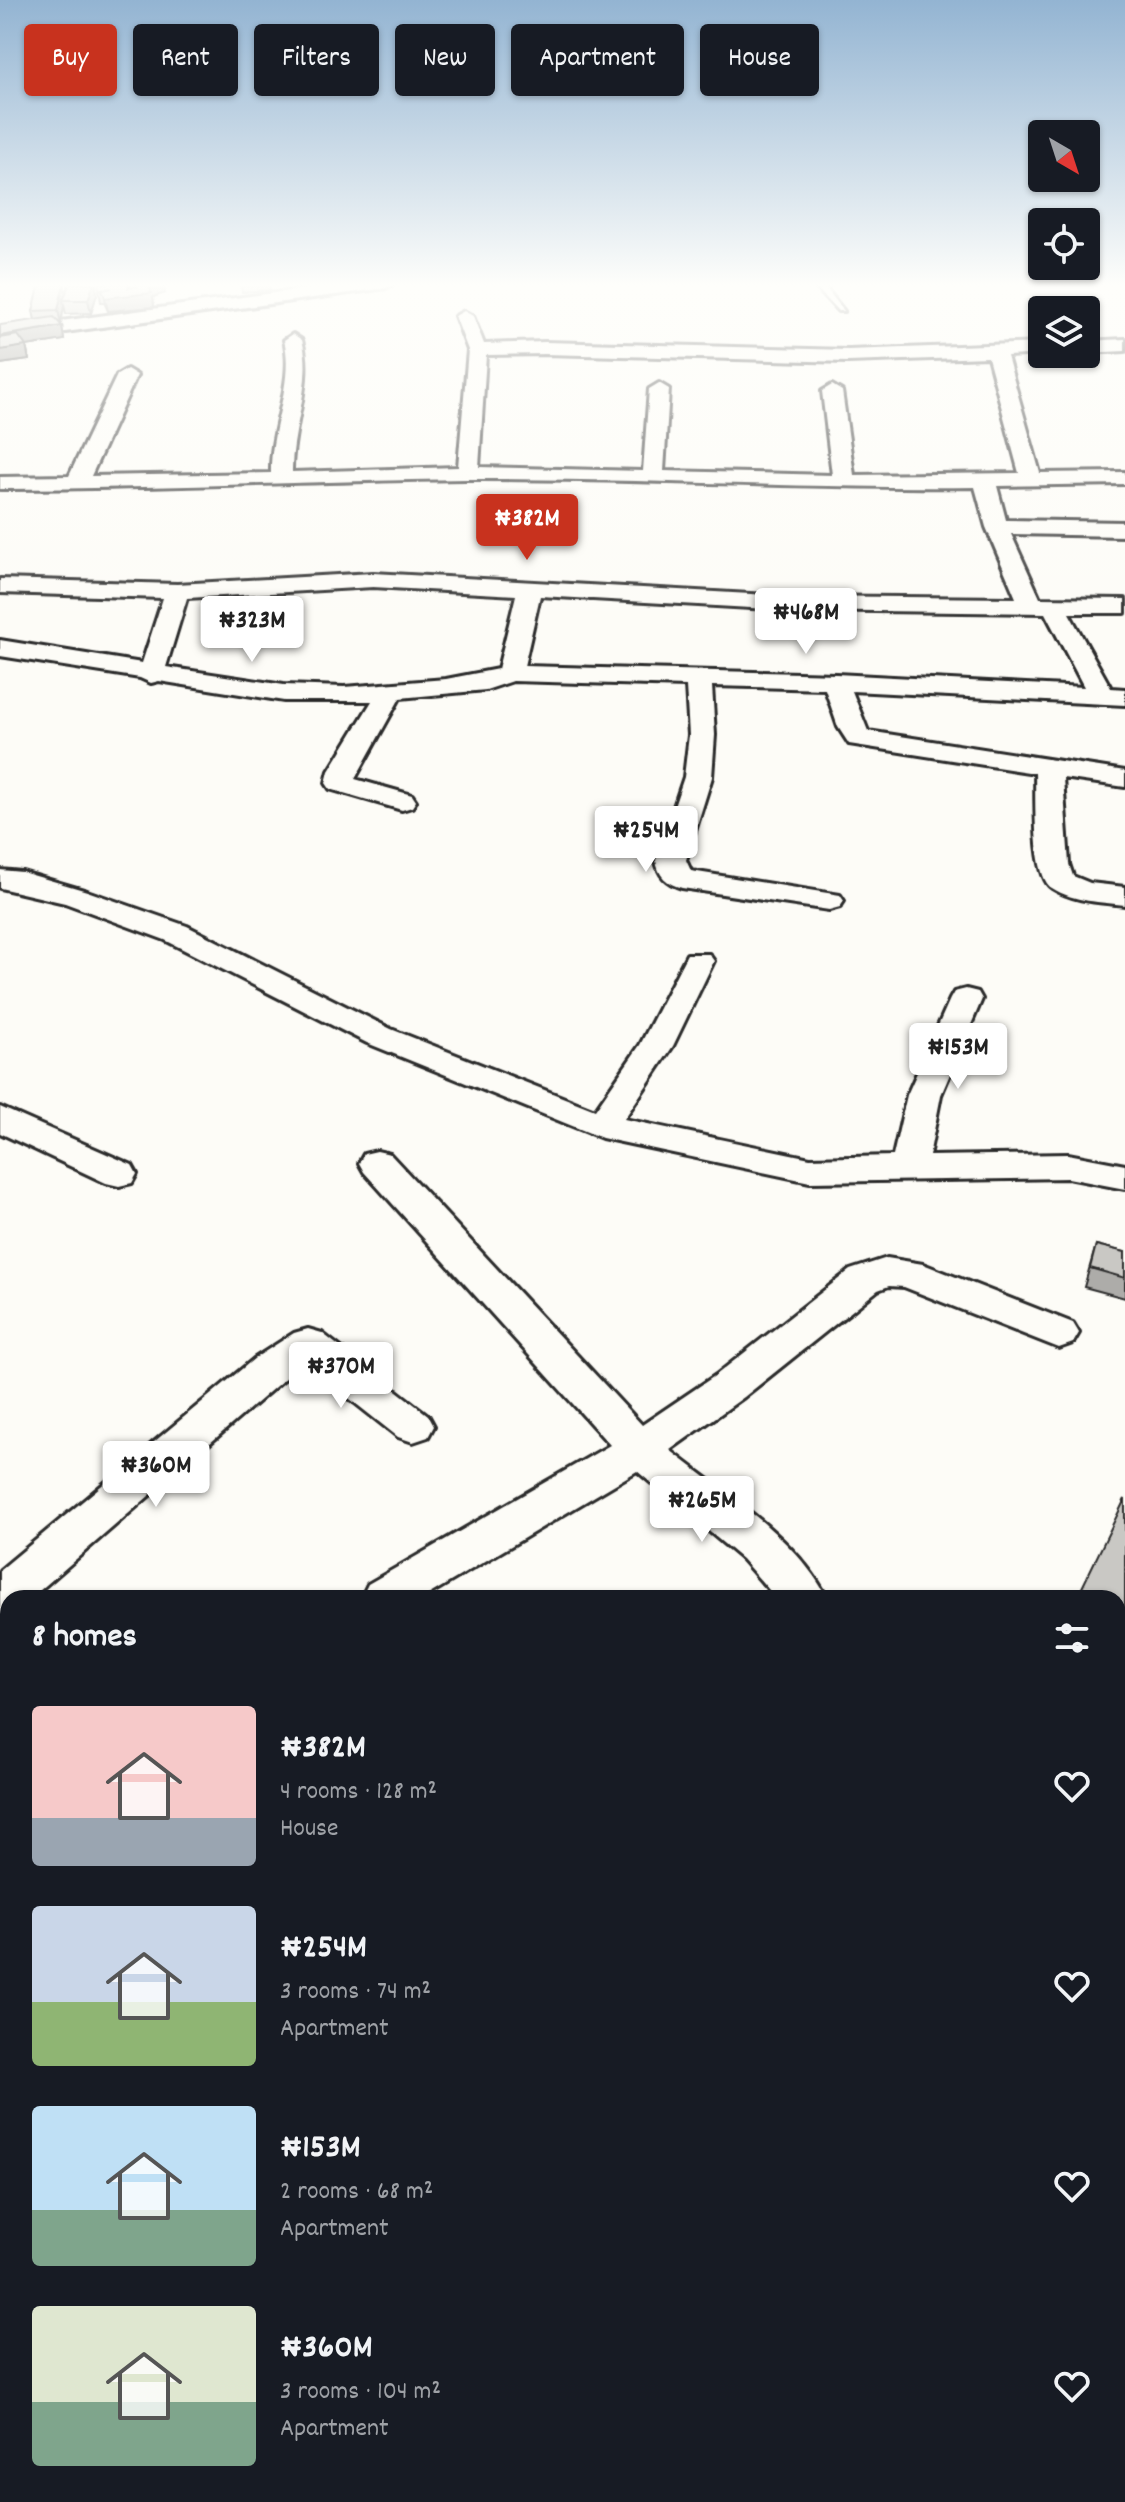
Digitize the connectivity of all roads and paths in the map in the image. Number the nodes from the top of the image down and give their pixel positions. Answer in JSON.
{"nodes":[{"id":1,"x":116,"y":400,"type":"edge"},
{"id":2,"x":291,"y":400,"type":"edge"},
{"id":3,"x":473,"y":400,"type":"edge"},
{"id":4,"x":658,"y":400,"type":"edge"},
{"id":5,"x":833,"y":400,"type":"edge"},
{"id":6,"x":1009,"y":400,"type":"edge"},
{"id":7,"x":468,"y":473,"type":"junction"},
{"id":8,"x":282,"y":478,"type":"junction"},
{"id":9,"x":653,"y":478,"type":"junction"},
{"id":10,"x":1125,"y":478,"type":"edge"},
{"id":11,"x":844,"y":482,"type":"junction"},
{"id":12,"x":985,"y":482,"type":"junction"},
{"id":13,"x":1032,"y":482,"type":"junction"},
{"id":14,"x":0,"y":483,"type":"edge"},
{"id":15,"x":77,"y":483,"type":"junction"},
{"id":16,"x":997,"y":527,"type":"junction"},
{"id":17,"x":1125,"y":529,"type":"edge"},
{"id":18,"x":0,"y":586,"type":"edge"},
{"id":19,"x":530,"y":587,"type":"junction"},
{"id":20,"x":177,"y":591,"type":"junction"},
{"id":21,"x":1042,"y":604,"type":"junction"},
{"id":22,"x":1125,"y":606,"type":"edge"},
{"id":23,"x":0,"y":648,"type":"edge"},
{"id":24,"x":510,"y":673,"type":"junction"},
{"id":25,"x":151,"y":675,"type":"junction"},
{"id":26,"x":699,"y":680,"type":"junction"},
{"id":27,"x":836,"y":682,"type":"junction"},
{"id":28,"x":391,"y":691,"type":"junction"},
{"id":29,"x":1112,"y":695,"type":"edge"},
{"id":30,"x":1048,"y":766,"type":"junction"},
{"id":31,"x":1125,"y":779,"type":"edge"},
{"id":32,"x":402,"y":801,"type":"dead end"},
{"id":33,"x":0,"y":879,"type":"edge"},
{"id":34,"x":1125,"y":896,"type":"edge"},
{"id":35,"x":829,"y":901,"type":"dead end"},
{"id":36,"x":698,"y":961,"type":"dead end"},
{"id":37,"x":966,"y":999,"type":"dead end"},
{"id":38,"x":0,"y":1119,"type":"edge"},
{"id":39,"x":602,"y":1126,"type":"junction"},
{"id":40,"x":377,"y":1163,"type":"dead end"},
{"id":41,"x":908,"y":1170,"type":"junction"},
{"id":42,"x":119,"y":1174,"type":"dead end"},
{"id":43,"x":1125,"y":1177,"type":"edge"},
{"id":44,"x":1059,"y":1333,"type":"dead end"},
{"id":45,"x":413,"y":1426,"type":"dead end"},
{"id":46,"x":639,"y":1449,"type":"junction"},
{"id":47,"x":8,"y":1590,"type":"edge"},
{"id":48,"x":398,"y":1590,"type":"edge"},
{"id":49,"x":797,"y":1590,"type":"edge"}],
"edges":[{"from":1,"to":15,"type":"street"},
{"from":2,"to":8,"type":"street"},
{"from":3,"to":7,"type":"street"},
{"from":4,"to":9,"type":"street"},
{"from":5,"to":11,"type":"street"},
{"from":6,"to":13,"type":"street"},
{"from":7,"to":8,"type":"street"},
{"from":7,"to":9,"type":"street"},
{"from":8,"to":15,"type":"street"},
{"from":9,"to":11,"type":"street"},
{"from":10,"to":13,"type":"street"},
{"from":11,"to":12,"type":"street"},
{"from":12,"to":13,"type":"street"},
{"from":12,"to":16,"type":"street"},
{"from":14,"to":15,"type":"street"},
{"from":16,"to":17,"type":"street"},
{"from":16,"to":21,"type":"street"},
{"from":18,"to":20,"type":"street"},
{"from":19,"to":20,"type":"street"},
{"from":19,"to":21,"type":"street"},
{"from":19,"to":24,"type":"street"},
{"from":20,"to":25,"type":"street"},
{"from":21,"to":22,"type":"street"},
{"from":21,"to":29,"type":"street"},
{"from":23,"to":25,"type":"street"},
{"from":24,"to":26,"type":"street"},
{"from":24,"to":28,"type":"street"},
{"from":25,"to":28,"type":"street"},
{"from":26,"to":27,"type":"street"},
{"from":26,"to":35,"type":"street"},
{"from":27,"to":29,"type":"street"},
{"from":27,"to":30,"type":"street"},
{"from":28,"to":32,"type":"street"},
{"from":30,"to":31,"type":"street"},
{"from":30,"to":34,"type":"street"},
{"from":33,"to":39,"type":"street"},
{"from":36,"to":39,"type":"street"},
{"from":37,"to":41,"type":"street"},
{"from":38,"to":42,"type":"street"},
{"from":39,"to":41,"type":"street"},
{"from":40,"to":46,"type":"street"},
{"from":41,"to":43,"type":"street"},
{"from":44,"to":46,"type":"street"},
{"from":45,"to":47,"type":"street"},
{"from":46,"to":48,"type":"street"},
{"from":46,"to":49,"type":"street"}]}
